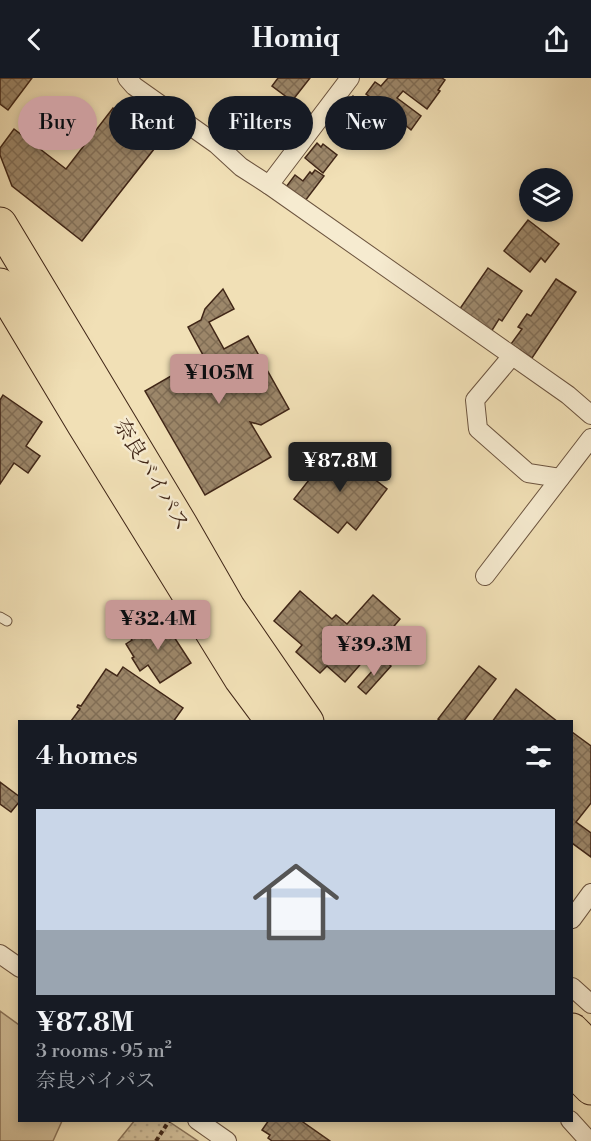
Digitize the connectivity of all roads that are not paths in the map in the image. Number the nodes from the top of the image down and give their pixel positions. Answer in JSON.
{"nodes":[{"id":1,"x":127,"y":78,"type":"edge"},
{"id":2,"x":351,"y":78,"type":"edge"},
{"id":3,"x":269,"y":185,"type":"junction"},
{"id":4,"x":0,"y":224,"type":"edge"},
{"id":5,"x":0,"y":285,"type":"edge"},
{"id":6,"x":512,"y":356,"type":"junction"},
{"id":7,"x":591,"y":415,"type":"edge"},
{"id":8,"x":591,"y":438,"type":"edge"},
{"id":9,"x":560,"y":478,"type":"junction"},
{"id":10,"x":485,"y":576,"type":"dead end"},
{"id":11,"x":228,"y":607,"type":"junction"},
{"id":12,"x":241,"y":679,"type":"junction"},
{"id":13,"x":262,"y":720,"type":"edge"},
{"id":14,"x":272,"y":720,"type":"edge"},
{"id":15,"x":306,"y":720,"type":"edge"},
{"id":16,"x":327,"y":720,"type":"edge"},
{"id":17,"x":591,"y":893,"type":"edge"},
{"id":18,"x":573,"y":918,"type":"edge"},
{"id":19,"x":0,"y":954,"type":"edge"},
{"id":20,"x":18,"y":967,"type":"edge"},
{"id":21,"x":573,"y":988,"type":"edge"},
{"id":22,"x":591,"y":1004,"type":"edge"},
{"id":23,"x":573,"y":1031,"type":"edge"},
{"id":24,"x":591,"y":1049,"type":"edge"},
{"id":25,"x":573,"y":1070,"type":"edge"},
{"id":26,"x":591,"y":1088,"type":"edge"},
{"id":27,"x":200,"y":1122,"type":"edge"},
{"id":28,"x":572,"y":1122,"type":"edge"},
{"id":29,"x":227,"y":1141,"type":"edge"},
{"id":30,"x":589,"y":1141,"type":"edge"}],
"edges":[{"from":1,"to":3,"type":"street"},
{"from":2,"to":3,"type":"street"},
{"from":3,"to":6,"type":"street"},
{"from":4,"to":11,"type":"highway","name":"奈良バイパス"},
{"from":5,"to":12,"type":"highway","name":"奈良バイパス"},
{"from":6,"to":7,"type":"street"},
{"from":6,"to":9,"type":"street"},
{"from":8,"to":9,"type":"street"},
{"from":9,"to":10,"type":"street"},
{"from":11,"to":15,"type":"highway","name":"奈良バイパス"},
{"from":11,"to":16,"type":"highway"},
{"from":12,"to":13,"type":"street"},
{"from":12,"to":14,"type":"highway","name":"奈良バイパス"},
{"from":17,"to":18,"type":"street"},
{"from":19,"to":20,"type":"street"},
{"from":21,"to":22,"type":"street"},
{"from":23,"to":24,"type":"highway"},
{"from":25,"to":26,"type":"highway"},
{"from":27,"to":29,"type":"street"},
{"from":28,"to":30,"type":"street"}]}
